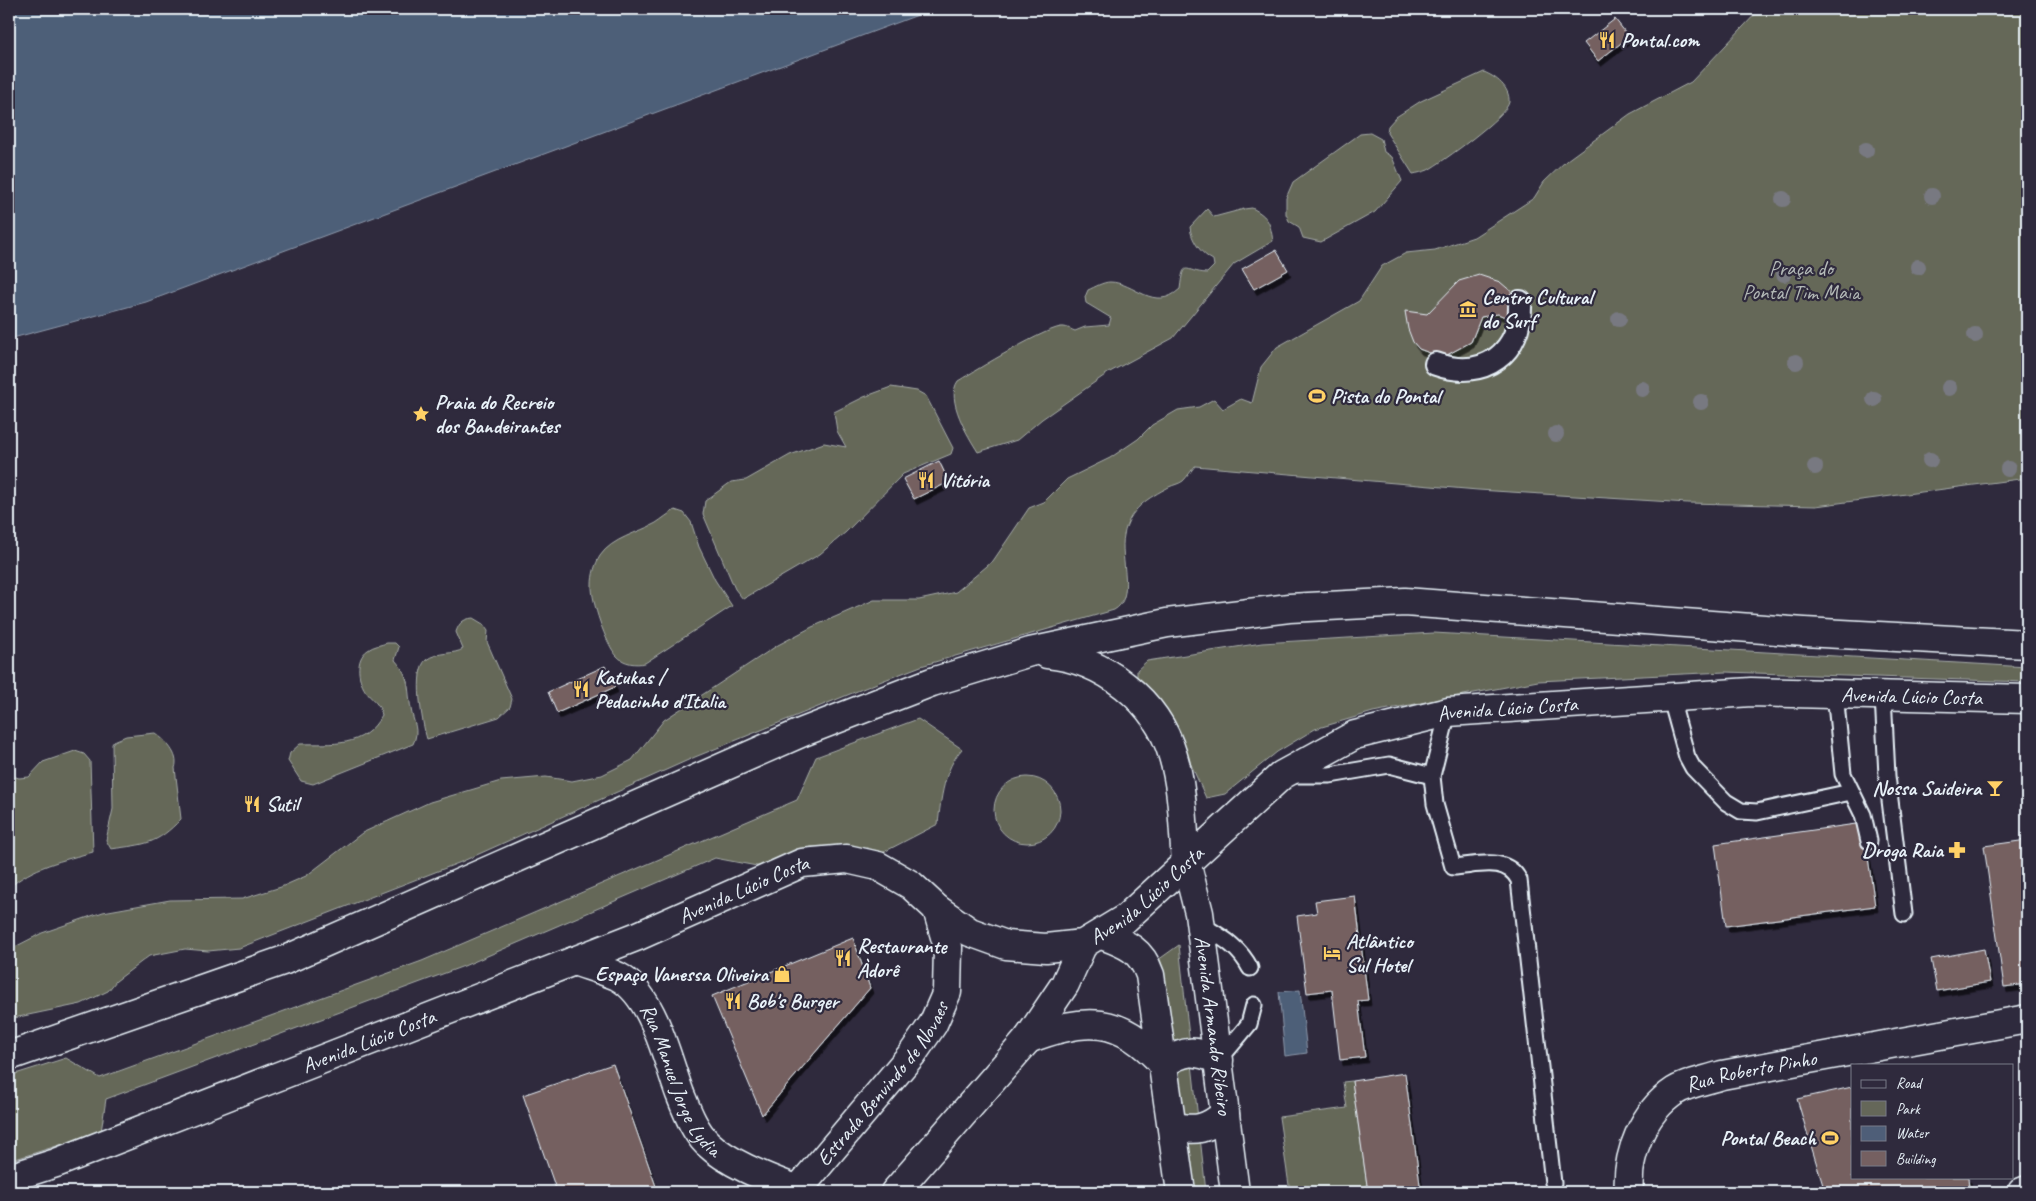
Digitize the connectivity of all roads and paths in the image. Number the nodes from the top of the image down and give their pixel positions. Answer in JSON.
{"nodes":[{"id":1,"x":1520,"y":302,"type":"dead end"},
{"id":2,"x":1436,"y":364,"type":"dead end"},
{"id":3,"x":2027,"y":644,"type":"edge"},
{"id":4,"x":1030,"y":652,"type":"junction"},
{"id":5,"x":1835,"y":693,"type":"junction"},
{"id":6,"x":1883,"y":695,"type":"junction"},
{"id":7,"x":1671,"y":699,"type":"junction"},
{"id":8,"x":2027,"y":699,"type":"edge"},
{"id":9,"x":1448,"y":712,"type":"junction"},
{"id":10,"x":1282,"y":775,"type":"junction"},
{"id":11,"x":1432,"y":776,"type":"junction"},
{"id":12,"x":1850,"y":792,"type":"junction"},
{"id":13,"x":1869,"y":841,"type":"dead end"},
{"id":14,"x":1186,"y":862,"type":"junction"},
{"id":15,"x":937,"y":909,"type":"junction"},
{"id":16,"x":1904,"y":914,"type":"dead end"},
{"id":17,"x":1200,"y":924,"type":"junction"},
{"id":18,"x":1093,"y":939,"type":"junction"},
{"id":19,"x":574,"y":961,"type":"junction"},
{"id":20,"x":1250,"y":968,"type":"dead end"},
{"id":21,"x":1254,"y":1005,"type":"dead end"},
{"id":22,"x":2027,"y":1019,"type":"edge"},
{"id":23,"x":1028,"y":1038,"type":"junction"},
{"id":24,"x":9,"y":1056,"type":"edge"},
{"id":25,"x":1219,"y":1060,"type":"junction"},
{"id":26,"x":1163,"y":1064,"type":"junction"},
{"id":27,"x":1225,"y":1114,"type":"junction"},
{"id":28,"x":1172,"y":1126,"type":"junction"},
{"id":29,"x":9,"y":1178,"type":"edge"},
{"id":30,"x":1553,"y":1183,"type":"dead end"},
{"id":31,"x":2027,"y":1190,"type":"edge"},
{"id":32,"x":797,"y":1191,"type":"edge"},
{"id":33,"x":895,"y":1192,"type":"edge"},
{"id":34,"x":1181,"y":1192,"type":"edge"},
{"id":35,"x":1235,"y":1192,"type":"edge"},
{"id":36,"x":1629,"y":1192,"type":"edge"},
{"id":37,"x":2022,"y":1192,"type":"edge"}],
"edges":[{"from":1,"to":2,"type":"street"},
{"from":3,"to":4,"type":"main road"},
{"from":4,"to":14,"type":"main road","name":"Avenida Armando Ribeiro"},
{"from":4,"to":24,"type":"main road"},
{"from":5,"to":6,"type":"main road","name":"Avenida Lúcio Costa"},
{"from":5,"to":7,"type":"main road","name":"Avenida Lúcio Costa"},
{"from":5,"to":12,"type":"lane"},
{"from":6,"to":8,"type":"main road","name":"Avenida Lúcio Costa"},
{"from":6,"to":16,"type":"lane"},
{"from":7,"to":9,"type":"main road","name":"Avenida Lúcio Costa"},
{"from":7,"to":12,"type":"lane"},
{"from":9,"to":10,"type":"main road","name":"Avenida Lúcio Costa"},
{"from":9,"to":11,"type":"lane"},
{"from":10,"to":11,"type":"lane"},
{"from":10,"to":14,"type":"main road","name":"Avenida Lúcio Costa"},
{"from":11,"to":30,"type":"lane"},
{"from":12,"to":13,"type":"lane"},
{"from":14,"to":17,"type":"main road","name":"Avenida Armando Ribeiro"},
{"from":14,"to":18,"type":"main road","name":"Avenida Lúcio Costa"},
{"from":15,"to":18,"type":"main road","name":"Avenida Lúcio Costa"},
{"from":15,"to":19,"type":"main road","name":"Avenida Lúcio Costa"},
{"from":15,"to":32,"type":"main road","name":"Estrada Benvindo de Novaes"},
{"from":17,"to":20,"type":"lane"},
{"from":17,"to":25,"type":"main road","name":"Avenida Armando Ribeiro"},
{"from":18,"to":23,"type":"main road"},
{"from":18,"to":26,"type":"main road"},
{"from":19,"to":29,"type":"main road","name":"Avenida Lúcio Costa"},
{"from":19,"to":32,"type":"main road","name":"Rua Manuel Jorge Lydia"},
{"from":21,"to":25,"type":"lane"},
{"from":22,"to":36,"type":"main road","name":"Rua Roberto Pinho"},
{"from":23,"to":26,"type":"main road"},
{"from":23,"to":33,"type":"main road"},
{"from":25,"to":26,"type":"main road"},
{"from":25,"to":27,"type":"main road","name":"Avenida Armando Ribeiro"},
{"from":26,"to":28,"type":"main road"},
{"from":27,"to":28,"type":"main road"},
{"from":27,"to":35,"type":"main road","name":"Avenida Armando Ribeiro"},
{"from":28,"to":34,"type":"main road"},
{"from":31,"to":37,"type":"main road"}]}
